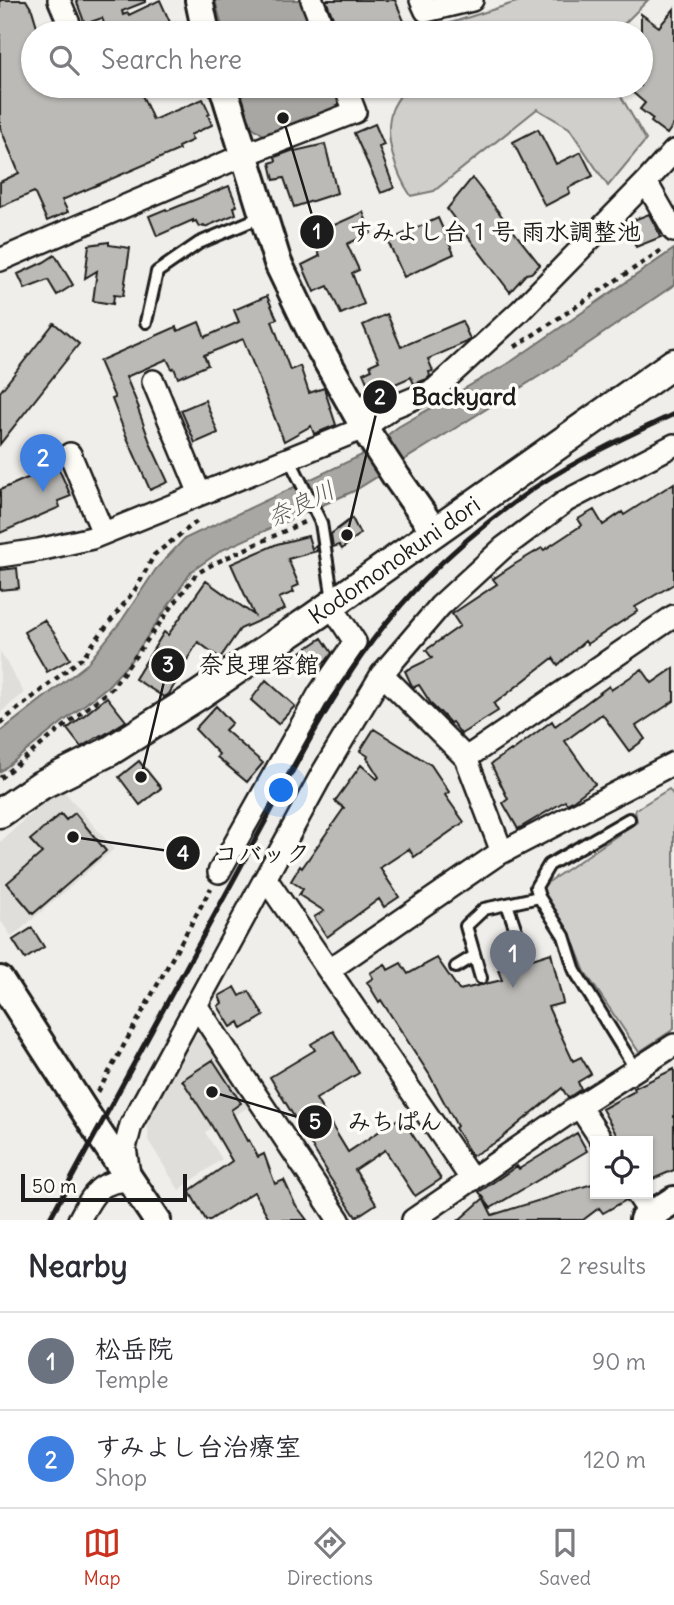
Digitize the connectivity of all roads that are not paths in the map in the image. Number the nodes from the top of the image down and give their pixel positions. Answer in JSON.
{"nodes":[{"id":1,"x":59,"y":0,"type":"edge"},
{"id":2,"x":199,"y":0,"type":"edge"},
{"id":3,"x":312,"y":0,"type":"edge"},
{"id":4,"x":421,"y":0,"type":"edge"},
{"id":5,"x":472,"y":0,"type":"edge"},
{"id":6,"x":63,"y":21,"type":"edge"},
{"id":7,"x":203,"y":21,"type":"edge"},
{"id":8,"x":320,"y":21,"type":"edge"},
{"id":9,"x":227,"y":98,"type":"edge"},
{"id":10,"x":350,"y":98,"type":"edge"},
{"id":11,"x":674,"y":151,"type":"edge"},
{"id":12,"x":244,"y":155,"type":"junction"},
{"id":13,"x":646,"y":182,"type":"junction"},
{"id":14,"x":263,"y":216,"type":"junction"},
{"id":15,"x":674,"y":231,"type":"edge"},
{"id":16,"x":0,"y":260,"type":"edge"},
{"id":17,"x":146,"y":322,"type":"dead end"},
{"id":18,"x":674,"y":363,"type":"edge"},
{"id":19,"x":153,"y":382,"type":"dead end"},
{"id":20,"x":367,"y":432,"type":"junction"},
{"id":21,"x":674,"y":444,"type":"edge"},
{"id":22,"x":70,"y":454,"type":"dead end"},
{"id":23,"x":289,"y":458,"type":"junction"},
{"id":24,"x":200,"y":494,"type":"junction"},
{"id":25,"x":435,"y":532,"type":"junction"},
{"id":26,"x":103,"y":533,"type":"junction"},
{"id":27,"x":0,"y":556,"type":"edge"},
{"id":28,"x":332,"y":604,"type":"junction"},
{"id":29,"x":674,"y":616,"type":"edge"},
{"id":30,"x":383,"y":674,"type":"junction"},
{"id":31,"x":466,"y":758,"type":"junction"},
{"id":32,"x":674,"y":763,"type":"edge"},
{"id":33,"x":0,"y":813,"type":"edge"},
{"id":34,"x":629,"y":819,"type":"dead end"},
{"id":35,"x":502,"y":852,"type":"junction"},
{"id":36,"x":219,"y":872,"type":"road end"},
{"id":37,"x":266,"y":879,"type":"junction"},
{"id":38,"x":538,"y":897,"type":"junction"},
{"id":39,"x":508,"y":904,"type":"junction"},
{"id":40,"x":523,"y":951,"type":"dead end"},
{"id":41,"x":474,"y":956,"type":"junction"},
{"id":42,"x":456,"y":967,"type":"dead end"},
{"id":43,"x":329,"y":970,"type":"junction"},
{"id":44,"x":481,"y":978,"type":"dead end"},
{"id":45,"x":0,"y":980,"type":"edge"},
{"id":46,"x":196,"y":1005,"type":"junction"},
{"id":47,"x":674,"y":1045,"type":"edge"},
{"id":48,"x":636,"y":1070,"type":"junction"},
{"id":49,"x":579,"y":1106,"type":"junction"},
{"id":50,"x":599,"y":1136,"type":"edge"},
{"id":51,"x":130,"y":1180,"type":"junction"},
{"id":52,"x":472,"y":1180,"type":"junction"},
{"id":53,"x":674,"y":1200,"type":"edge"},
{"id":54,"x":647,"y":1212,"type":"edge"},
{"id":55,"x":79,"y":1220,"type":"edge"},
{"id":56,"x":157,"y":1220,"type":"edge"},
{"id":57,"x":339,"y":1220,"type":"edge"},
{"id":58,"x":413,"y":1220,"type":"edge"}],
"edges":[{"from":1,"to":6,"type":"street"},
{"from":2,"to":7,"type":"street"},
{"from":3,"to":8,"type":"street"},
{"from":4,"to":5,"type":"street"},
{"from":9,"to":12,"type":"street"},
{"from":10,"to":12,"type":"street"},
{"from":11,"to":13,"type":"street"},
{"from":12,"to":14,"type":"street"},
{"from":12,"to":16,"type":"street"},
{"from":13,"to":15,"type":"street"},
{"from":13,"to":20,"type":"street"},
{"from":14,"to":17,"type":"lane"},
{"from":14,"to":20,"type":"street"},
{"from":18,"to":25,"type":"main road","name":"Kodomonokuni dori"},
{"from":19,"to":24,"type":"street"},
{"from":20,"to":23,"type":"street"},
{"from":20,"to":25,"type":"street","bridge":true},
{"from":21,"to":30,"type":"street"},
{"from":22,"to":26,"type":"street"},
{"from":23,"to":24,"type":"street"},
{"from":23,"to":28,"type":"lane"},
{"from":24,"to":26,"type":"street"},
{"from":25,"to":28,"type":"main road","name":"Kodomonokuni dori"},
{"from":26,"to":27,"type":"street"},
{"from":28,"to":33,"type":"main road","name":"Kodomonokuni dori"},
{"from":28,"to":36,"type":"street"},
{"from":29,"to":31,"type":"street"},
{"from":30,"to":31,"type":"street"},
{"from":30,"to":37,"type":"street"},
{"from":31,"to":35,"type":"street"},
{"from":32,"to":35,"type":"street"},
{"from":34,"to":38,"type":"lane"},
{"from":35,"to":43,"type":"street"},
{"from":37,"to":43,"type":"street"},
{"from":37,"to":46,"type":"street"},
{"from":38,"to":39,"type":"lane"},
{"from":38,"to":48,"type":"lane"},
{"from":39,"to":40,"type":"lane"},
{"from":39,"to":41,"type":"lane"},
{"from":41,"to":42,"type":"lane"},
{"from":41,"to":44,"type":"lane"},
{"from":43,"to":52,"type":"street"},
{"from":45,"to":51,"type":"street"},
{"from":46,"to":51,"type":"street"},
{"from":46,"to":57,"type":"street"},
{"from":47,"to":48,"type":"street"},
{"from":48,"to":49,"type":"street"},
{"from":49,"to":50,"type":"street"},
{"from":49,"to":52,"type":"street"},
{"from":51,"to":55,"type":"street"},
{"from":51,"to":56,"type":"street"},
{"from":52,"to":58,"type":"street"},
{"from":53,"to":54,"type":"street"}]}
